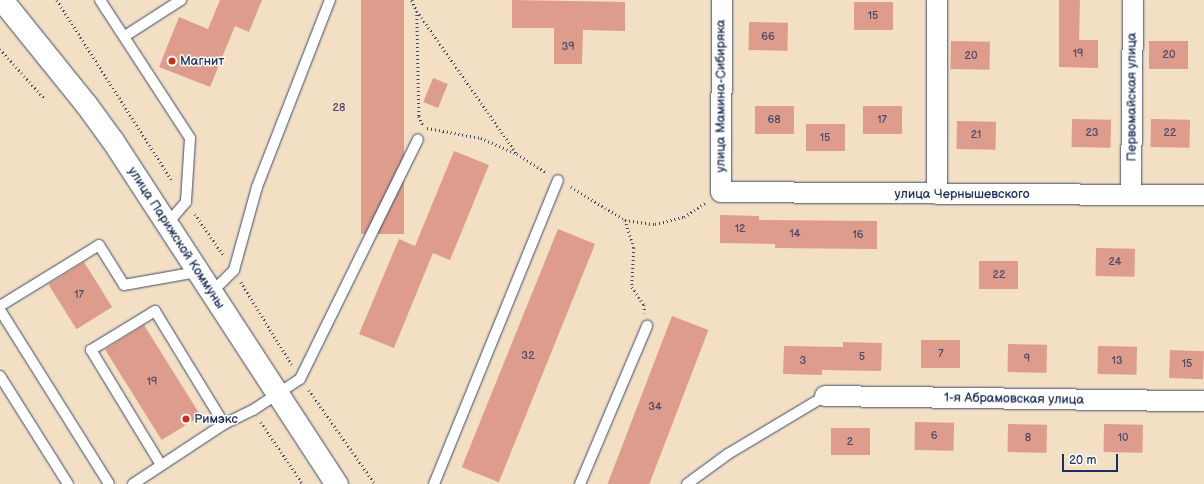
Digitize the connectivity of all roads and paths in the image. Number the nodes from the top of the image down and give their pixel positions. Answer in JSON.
{"nodes":[{"id":1,"x":2,"y":0,"type":"edge"},
{"id":2,"x":58,"y":0,"type":"edge"},
{"id":3,"x":100,"y":0,"type":"edge"},
{"id":4,"x":181,"y":0,"type":"edge"},
{"id":5,"x":330,"y":0,"type":"edge"},
{"id":6,"x":412,"y":0,"type":"edge"},
{"id":7,"x":722,"y":0,"type":"edge"},
{"id":8,"x":937,"y":0,"type":"edge"},
{"id":9,"x":1133,"y":0,"type":"edge"},
{"id":10,"x":418,"y":11,"type":"junction"},
{"id":11,"x":124,"y":36,"type":"junction"},
{"id":12,"x":0,"y":49,"type":"edge"},
{"id":13,"x":45,"y":99,"type":"dead end"},
{"id":14,"x":418,"y":139,"type":"joint"},
{"id":15,"x":517,"y":154,"type":"dead end"},
{"id":16,"x":558,"y":180,"type":"dead end"},
{"id":17,"x":721,"y":192,"type":"junction"},
{"id":18,"x":937,"y":194,"type":"junction"},
{"id":19,"x":1131,"y":194,"type":"junction"},
{"id":20,"x":1204,"y":195,"type":"edge"},
{"id":21,"x":186,"y":202,"type":"junction"},
{"id":22,"x":684,"y":217,"type":"dead end"},
{"id":23,"x":625,"y":220,"type":"dead end"},
{"id":24,"x":167,"y":224,"type":"junction"},
{"id":25,"x":234,"y":270,"type":"junction"},
{"id":26,"x":197,"y":272,"type":"junction"},
{"id":27,"x":211,"y":293,"type":"junction"},
{"id":28,"x":644,"y":304,"type":"dead end"},
{"id":29,"x":0,"y":306,"type":"edge"},
{"id":30,"x":0,"y":310,"type":"edge"},
{"id":31,"x":647,"y":326,"type":"dead end"},
{"id":32,"x":0,"y":376,"type":"edge"},
{"id":33,"x":300,"y":379,"type":"junction"},
{"id":34,"x":277,"y":395,"type":"junction"},
{"id":35,"x":825,"y":396,"type":"joint"},
{"id":36,"x":1204,"y":401,"type":"edge"},
{"id":37,"x":253,"y":410,"type":"junction"},
{"id":38,"x":224,"y":424,"type":"junction"},
{"id":39,"x":161,"y":464,"type":"junction"},
{"id":40,"x":68,"y":484,"type":"edge"},
{"id":41,"x":109,"y":484,"type":"edge"},
{"id":42,"x":133,"y":484,"type":"edge"},
{"id":43,"x":303,"y":484,"type":"edge"},
{"id":44,"x":337,"y":484,"type":"edge"},
{"id":45,"x":375,"y":484,"type":"edge"},
{"id":46,"x":434,"y":484,"type":"edge"},
{"id":47,"x":580,"y":484,"type":"edge"},
{"id":48,"x":687,"y":484,"type":"edge"}],
"edges":[{"from":1,"to":24,"type":"main road","name":"улица Парижской Коммуны"},
{"from":2,"to":21,"type":"path"},
{"from":3,"to":11,"type":"lane"},
{"from":4,"to":11,"type":"lane"},
{"from":5,"to":25,"type":"lane"},
{"from":6,"to":10,"type":"path"},
{"from":7,"to":17,"type":"street","name":"улица Мамина-Сибиряка"},
{"from":8,"to":18,"type":"street"},
{"from":9,"to":19,"type":"street","name":"Первомайская улица"},
{"from":10,"to":14,"type":"path"},
{"from":10,"to":15,"type":"path"},
{"from":11,"to":21,"type":"lane"},
{"from":12,"to":13,"type":"path"},
{"from":14,"to":33,"type":"lane"},
{"from":16,"to":46,"type":"lane"},
{"from":17,"to":18,"type":"street","name":"улица Чернышевского"},
{"from":17,"to":22,"type":"path"},
{"from":18,"to":19,"type":"street","name":"улица Чернышевского"},
{"from":19,"to":20,"type":"street","name":"улица Чернышевского"},
{"from":21,"to":24,"type":"lane"},
{"from":21,"to":25,"type":"path"},
{"from":23,"to":28,"type":"path"},
{"from":24,"to":26,"type":"main road","name":"улица Парижской Коммуны"},
{"from":25,"to":27,"type":"lane"},
{"from":25,"to":33,"type":"path"},
{"from":26,"to":27,"type":"main road","name":"улица Парижской Коммуны"},
{"from":26,"to":29,"type":"lane"},
{"from":27,"to":34,"type":"main road","name":"улица Парижской Коммуны"},
{"from":30,"to":41,"type":"lane"},
{"from":31,"to":47,"type":"lane"},
{"from":32,"to":40,"type":"lane"},
{"from":33,"to":34,"type":"lane"},
{"from":33,"to":45,"type":"path"},
{"from":34,"to":37,"type":"lane"},
{"from":34,"to":44,"type":"main road","name":"улица Парижской Коммуны"},
{"from":35,"to":36,"type":"street","name":"1-я Абрамовская улица"},
{"from":35,"to":48,"type":"lane"},
{"from":37,"to":38,"type":"lane"},
{"from":37,"to":43,"type":"path"},
{"from":38,"to":39,"type":"lane"},
{"from":38,"to":39,"type":"lane"},
{"from":39,"to":42,"type":"lane"}]}
